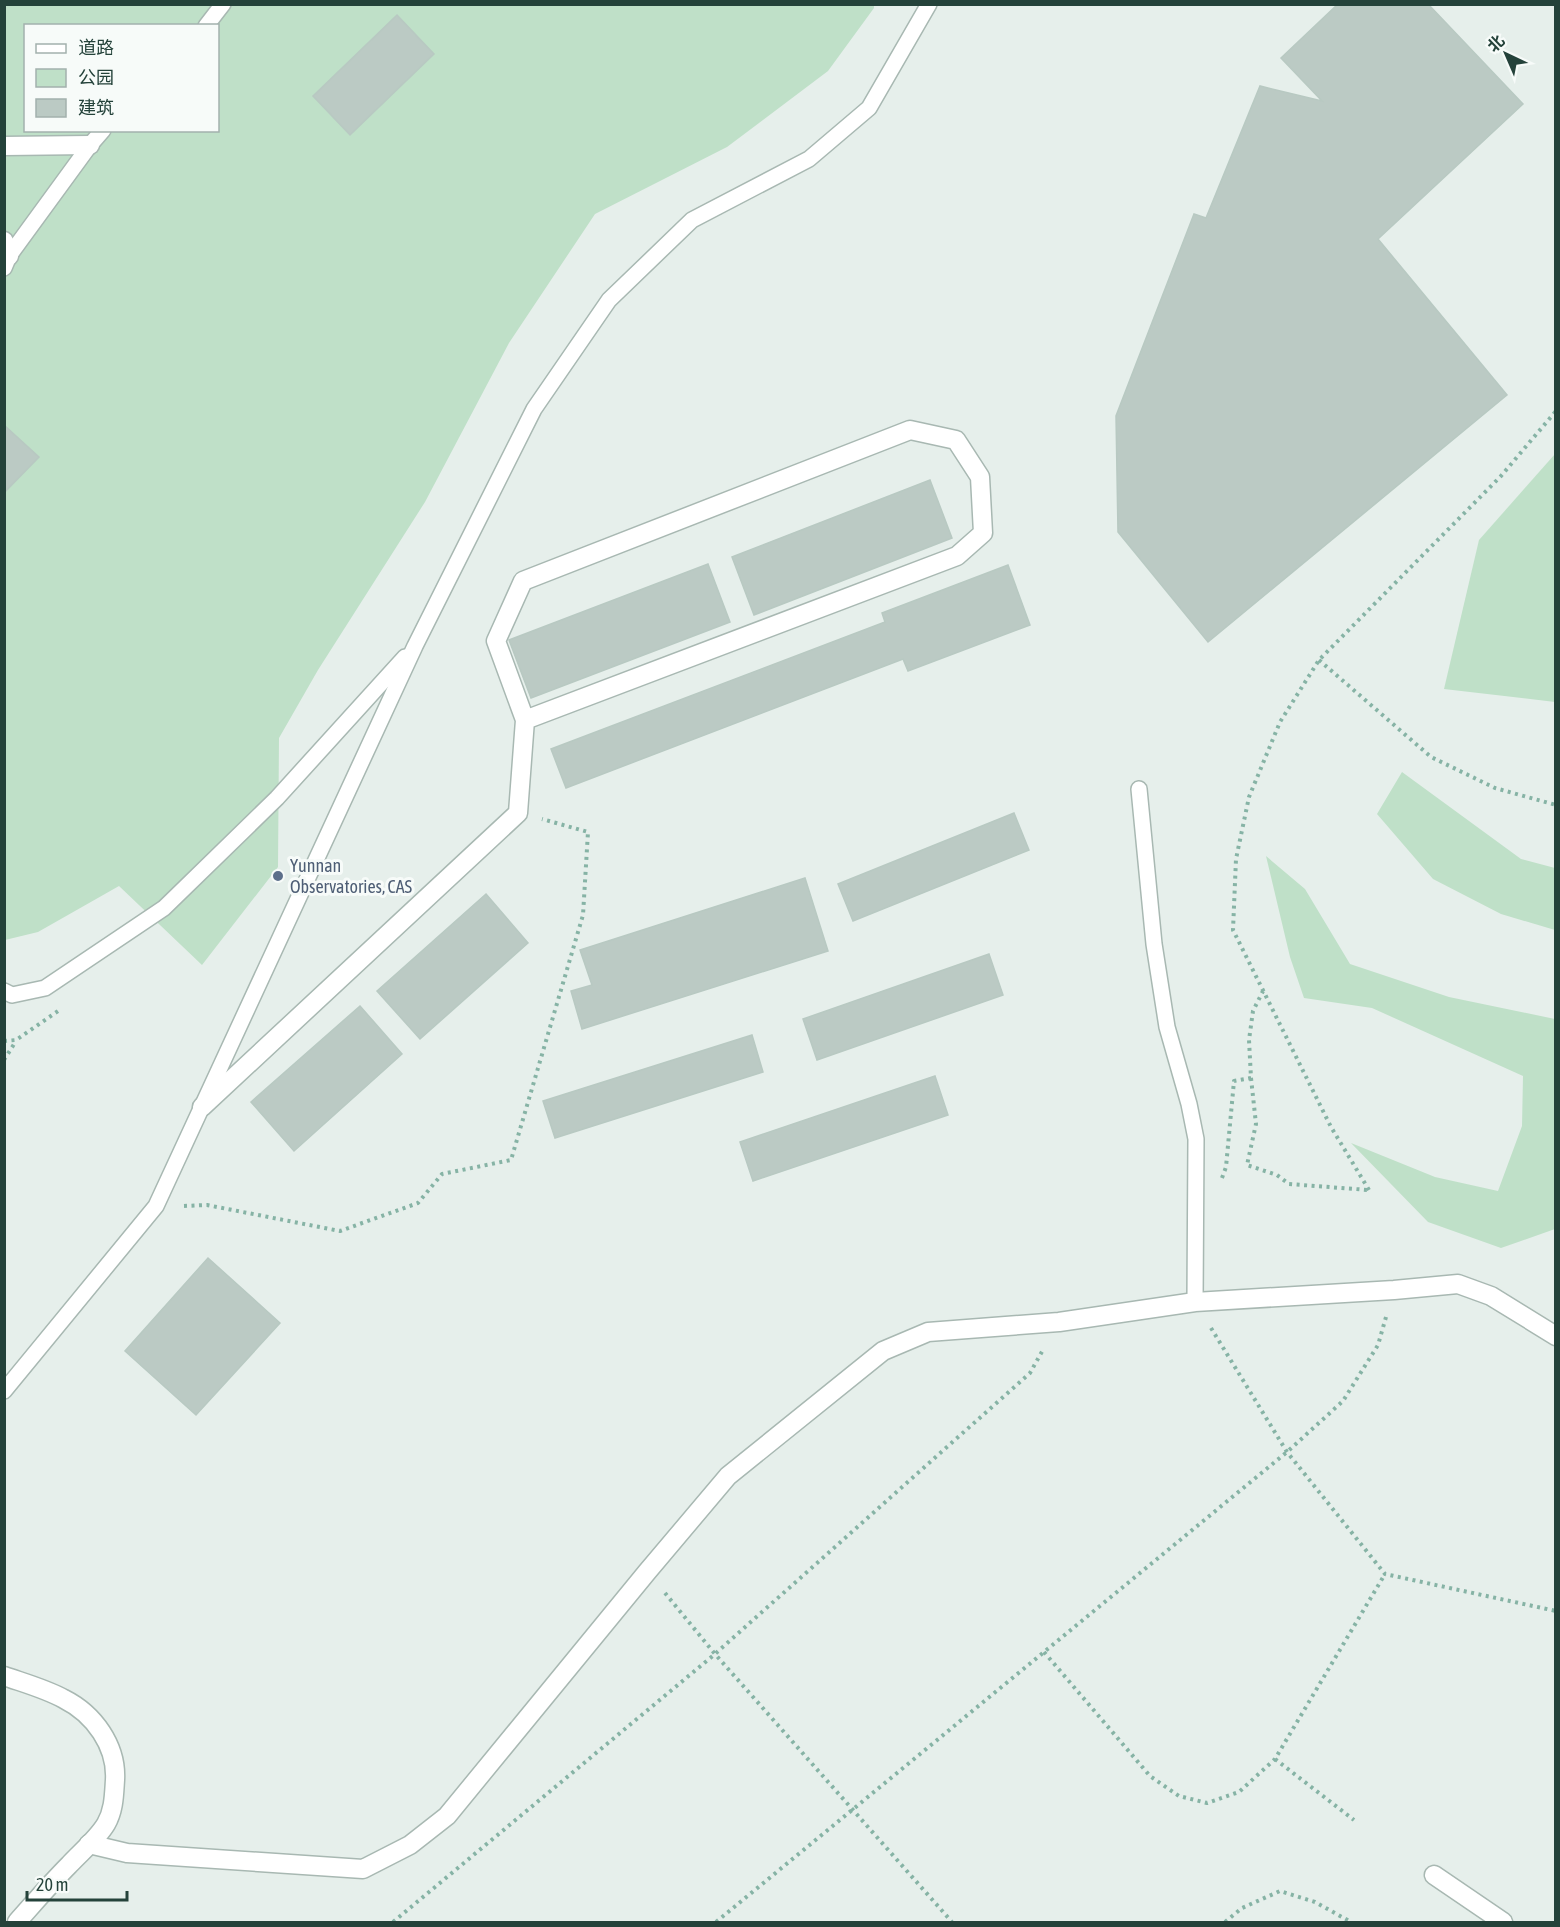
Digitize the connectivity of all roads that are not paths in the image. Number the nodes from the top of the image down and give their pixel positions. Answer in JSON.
{"nodes":[{"id":1,"x":223,"y":4,"type":"edge"},
{"id":2,"x":929,"y":4,"type":"edge"},
{"id":3,"x":208,"y":24,"type":"edge"},
{"id":4,"x":102,"y":132,"type":"edge"},
{"id":5,"x":90,"y":145,"type":"junction"},
{"id":6,"x":4,"y":146,"type":"edge"},
{"id":7,"x":6,"y":255,"type":"edge"},
{"id":8,"x":415,"y":646,"type":"junction"},
{"id":9,"x":525,"y":720,"type":"junction"},
{"id":10,"x":1139,"y":789,"type":"dead end"},
{"id":11,"x":4,"y":991,"type":"edge"},
{"id":12,"x":202,"y":1107,"type":"junction"},
{"id":13,"x":1195,"y":1302,"type":"junction"},
{"id":14,"x":1556,"y":1336,"type":"edge"},
{"id":15,"x":4,"y":1391,"type":"edge"},
{"id":16,"x":4,"y":1676,"type":"edge"},
{"id":17,"x":89,"y":1844,"type":"junction"},
{"id":18,"x":1434,"y":1875,"type":"dead end"},
{"id":19,"x":17,"y":1923,"type":"edge"},
{"id":20,"x":1503,"y":1923,"type":"edge"}],
"edges":[{"from":1,"to":3,"type":"lane"},
{"from":2,"to":8,"type":"lane"},
{"from":4,"to":5,"type":"lane"},
{"from":5,"to":6,"type":"street"},
{"from":5,"to":7,"type":"lane"},
{"from":8,"to":11,"type":"lane"},
{"from":8,"to":12,"type":"lane"},
{"from":9,"to":9,"type":"street"},
{"from":9,"to":12,"type":"street"},
{"from":10,"to":13,"type":"lane"},
{"from":12,"to":15,"type":"lane"},
{"from":13,"to":14,"type":"street"},
{"from":13,"to":17,"type":"street"},
{"from":16,"to":17,"type":"street"},
{"from":17,"to":19,"type":"street"},
{"from":18,"to":20,"type":"street"}]}
